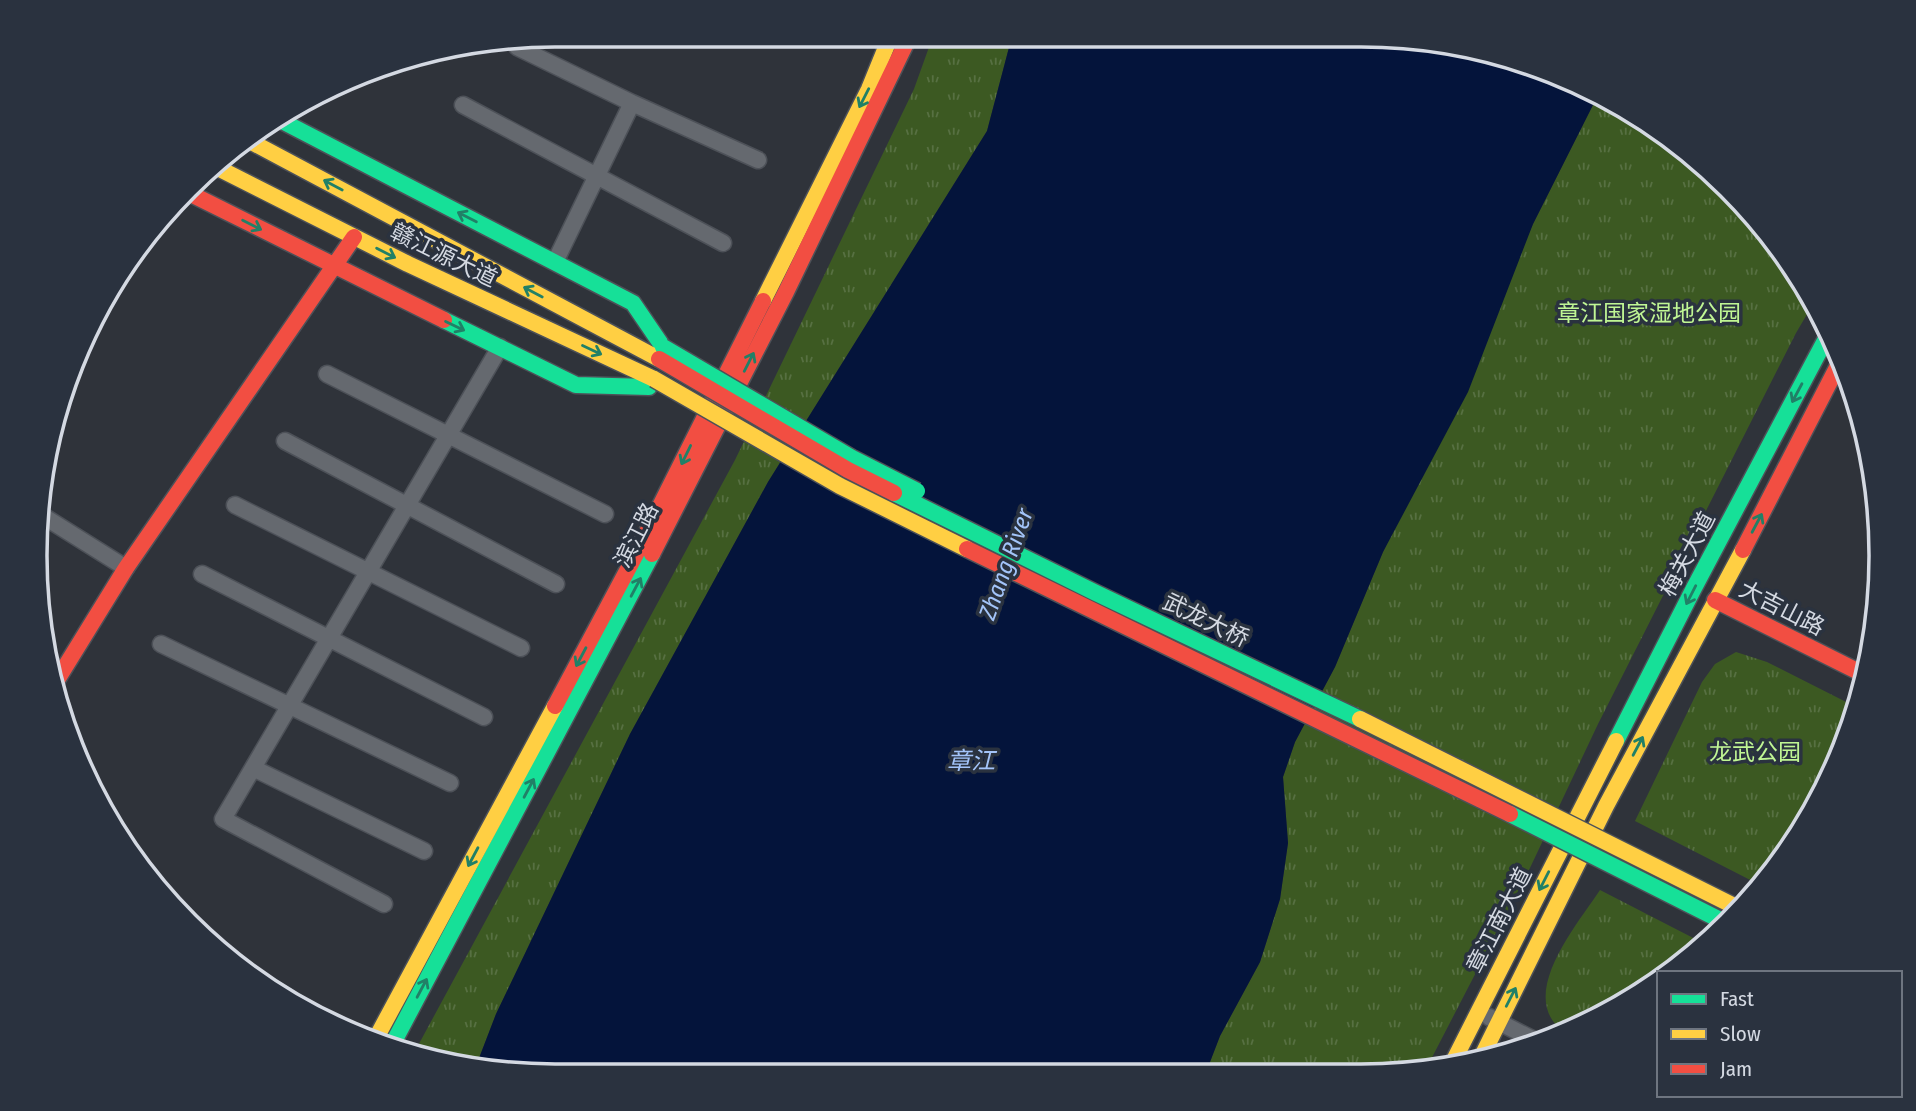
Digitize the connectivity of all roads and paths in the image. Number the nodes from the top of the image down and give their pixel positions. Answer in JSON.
{"nodes":[{"id":1,"x":886,"y":47,"type":"edge"},
{"id":2,"x":905,"y":47,"type":"edge"},
{"id":3,"x":520,"y":48,"type":"edge"},
{"id":4,"x":632,"y":103,"type":"junction"},
{"id":5,"x":463,"y":105,"type":"dead end"},
{"id":6,"x":287,"y":124,"type":"edge"},
{"id":7,"x":257,"y":144,"type":"edge"},
{"id":8,"x":758,"y":160,"type":"dead end"},
{"id":9,"x":223,"y":171,"type":"edge"},
{"id":10,"x":596,"y":177,"type":"junction"},
{"id":11,"x":196,"y":196,"type":"edge"},
{"id":12,"x":355,"y":237,"type":"junction"},
{"id":13,"x":723,"y":243,"type":"dead end"},
{"id":14,"x":555,"y":262,"type":"junction"},
{"id":15,"x":334,"y":267,"type":"junction"},
{"id":16,"x":1823,"y":345,"type":"edge"},
{"id":17,"x":500,"y":347,"type":"junction"},
{"id":18,"x":661,"y":353,"type":"junction"},
{"id":19,"x":1834,"y":372,"type":"edge"},
{"id":20,"x":327,"y":374,"type":"dead end"},
{"id":21,"x":651,"y":383,"type":"junction"},
{"id":22,"x":448,"y":436,"type":"junction"},
{"id":23,"x":285,"y":441,"type":"dead end"},
{"id":24,"x":234,"y":505,"type":"dead end"},
{"id":25,"x":407,"y":506,"type":"junction"},
{"id":26,"x":605,"y":514,"type":"dead end"},
{"id":27,"x":48,"y":519,"type":"edge"},
{"id":28,"x":125,"y":568,"type":"junction"},
{"id":29,"x":368,"y":572,"type":"junction"},
{"id":30,"x":202,"y":574,"type":"dead end"},
{"id":31,"x":556,"y":584,"type":"dead end"},
{"id":32,"x":1715,"y":600,"type":"junction"},
{"id":33,"x":329,"y":639,"type":"junction"},
{"id":34,"x":161,"y":644,"type":"dead end"},
{"id":35,"x":521,"y":648,"type":"dead end"},
{"id":36,"x":1855,"y":670,"type":"edge"},
{"id":37,"x":61,"y":673,"type":"edge"},
{"id":38,"x":289,"y":706,"type":"junction"},
{"id":39,"x":484,"y":717,"type":"dead end"},
{"id":40,"x":253,"y":768,"type":"junction"},
{"id":41,"x":450,"y":783,"type":"dead end"},
{"id":42,"x":1587,"y":798,"type":"joint"},
{"id":43,"x":1606,"y":806,"type":"joint"},
{"id":44,"x":424,"y":851,"type":"dead end"},
{"id":45,"x":1737,"y":897,"type":"edge"},
{"id":46,"x":384,"y":904,"type":"dead end"},
{"id":47,"x":1730,"y":904,"type":"edge"},
{"id":48,"x":1717,"y":918,"type":"edge"},
{"id":49,"x":1709,"y":926,"type":"edge"},
{"id":50,"x":1477,"y":1012,"type":"junction"},
{"id":51,"x":1498,"y":1022,"type":"junction"},
{"id":52,"x":379,"y":1032,"type":"edge"},
{"id":53,"x":1526,"y":1036,"type":"edge"},
{"id":54,"x":396,"y":1038,"type":"edge"},
{"id":55,"x":1486,"y":1048,"type":"edge"},
{"id":56,"x":1456,"y":1055,"type":"edge"}],
"edges":[{"from":1,"to":52,"type":"main road","name":"滨江路","one_way":true},
{"from":54,"to":2,"type":"main road","name":"滨江路","one_way":true},
{"from":3,"to":4,"type":"street"},
{"from":4,"to":8,"type":"street"},
{"from":4,"to":10,"type":"street"},
{"from":5,"to":10,"type":"street"},
{"from":14,"to":6,"type":"main road","one_way":true},
{"from":18,"to":7,"type":"main road","name":"赣江源大道","one_way":true},
{"from":9,"to":12,"type":"main road","name":"赣江源大道"},
{"from":10,"to":13,"type":"street"},
{"from":10,"to":14,"type":"street"},
{"from":11,"to":15,"type":"main road","one_way":true},
{"from":12,"to":15,"type":"main road"},
{"from":12,"to":21,"type":"main road","name":"赣江源大道","one_way":true},
{"from":14,"to":18,"type":"main road"},
{"from":15,"to":17,"type":"main road","one_way":true},
{"from":15,"to":28,"type":"main road"},
{"from":16,"to":42,"type":"main road","name":"梅关大道","one_way":true},
{"from":17,"to":21,"type":"main road"},
{"from":17,"to":22,"type":"street"},
{"from":18,"to":45,"type":"main road","bridge":true},
{"from":18,"to":47,"type":"main road","name":"武龙大桥","bridge":true},
{"from":32,"to":19,"type":"main road","name":"梅关大道","one_way":true},
{"from":20,"to":22,"type":"street"},
{"from":21,"to":48,"type":"main road","name":"武龙大桥","bridge":true},
{"from":21,"to":49,"type":"main road"},
{"from":22,"to":25,"type":"street"},
{"from":22,"to":26,"type":"street"},
{"from":23,"to":25,"type":"street"},
{"from":24,"to":29,"type":"street"},
{"from":25,"to":29,"type":"street"},
{"from":25,"to":31,"type":"street"},
{"from":27,"to":28,"type":"street"},
{"from":28,"to":37,"type":"main road"},
{"from":29,"to":33,"type":"street"},
{"from":29,"to":35,"type":"street"},
{"from":30,"to":33,"type":"street"},
{"from":32,"to":36,"type":"main road","name":"大吉山路"},
{"from":43,"to":32,"type":"main road","name":"梅关大道","one_way":true},
{"from":33,"to":38,"type":"street"},
{"from":33,"to":39,"type":"street"},
{"from":34,"to":38,"type":"street"},
{"from":38,"to":40,"type":"street"},
{"from":38,"to":41,"type":"street"},
{"from":40,"to":44,"type":"street"},
{"from":40,"to":46,"type":"street"},
{"from":42,"to":50,"type":"main road","name":"章江南大道","one_way":true},
{"from":51,"to":43,"type":"main road","name":"章江南大道","one_way":true},
{"from":50,"to":51,"type":"street"},
{"from":50,"to":56,"type":"main road","name":"章江南大道"},
{"from":51,"to":53,"type":"street"},
{"from":51,"to":55,"type":"main road","name":"章江南大道"}]}
